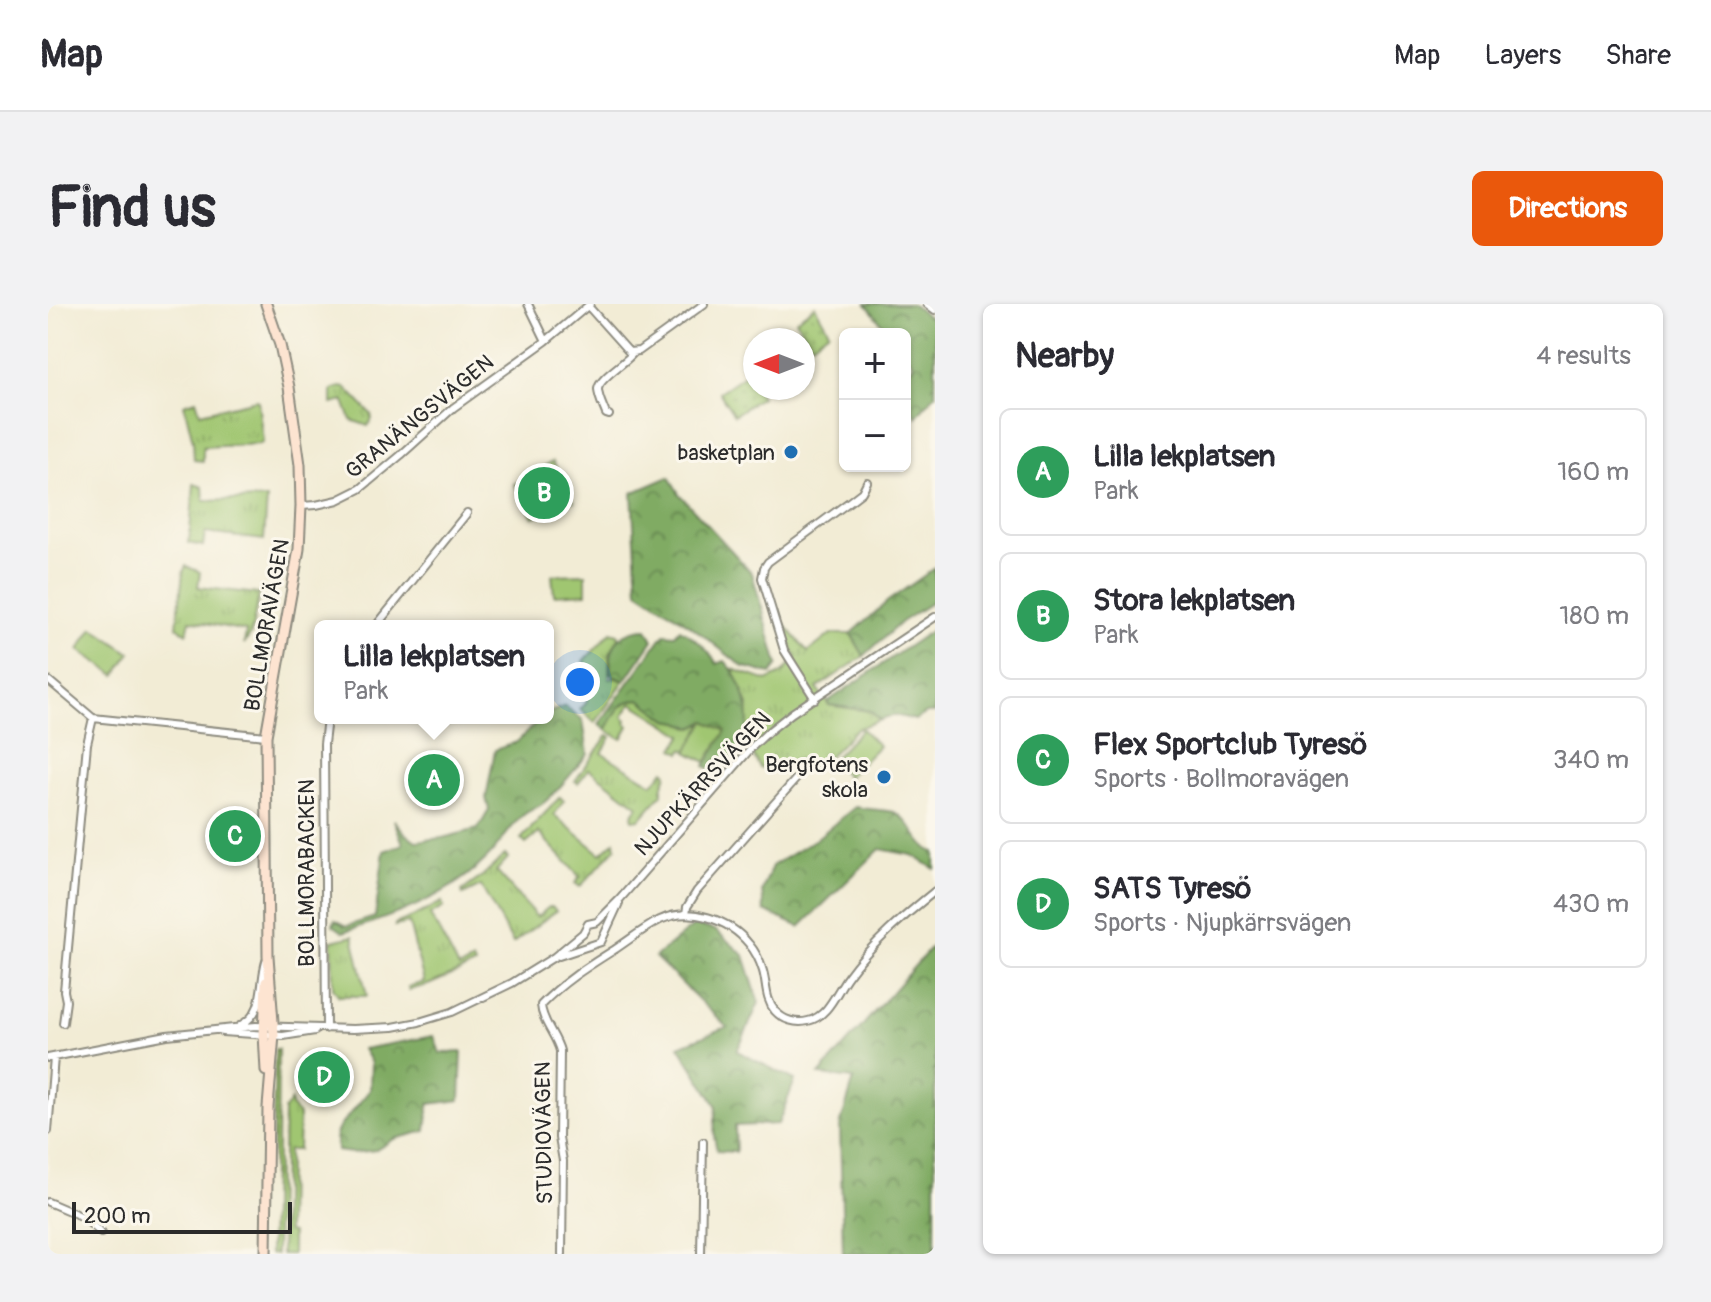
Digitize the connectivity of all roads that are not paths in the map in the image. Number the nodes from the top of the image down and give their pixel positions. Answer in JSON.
{"nodes":[{"id":1,"x":266,"y":304,"type":"edge"},
{"id":2,"x":528,"y":304,"type":"edge"},
{"id":3,"x":704,"y":304,"type":"edge"},
{"id":4,"x":927,"y":304,"type":"edge"},
{"id":5,"x":589,"y":305,"type":"edge"},
{"id":6,"x":935,"y":310,"type":"edge"},
{"id":7,"x":546,"y":341,"type":"junction"},
{"id":8,"x":634,"y":352,"type":"junction"},
{"id":9,"x":609,"y":415,"type":"dead end"},
{"id":10,"x":867,"y":482,"type":"dead end"},
{"id":11,"x":301,"y":506,"type":"junction"},
{"id":12,"x":467,"y":513,"type":"dead end"},
{"id":13,"x":935,"y":617,"type":"edge"},
{"id":14,"x":381,"y":620,"type":"edge"},
{"id":15,"x":48,"y":680,"type":"edge"},
{"id":16,"x":815,"y":699,"type":"junction"},
{"id":17,"x":93,"y":718,"type":"junction"},
{"id":18,"x":326,"y":724,"type":"edge"},
{"id":19,"x":266,"y":736,"type":"junction"},
{"id":20,"x":796,"y":779,"type":"dead end"},
{"id":21,"x":935,"y":891,"type":"edge"},
{"id":22,"x":620,"y":899,"type":"junction"},
{"id":23,"x":686,"y":914,"type":"junction"},
{"id":24,"x":597,"y":922,"type":"junction"},
{"id":25,"x":583,"y":933,"type":"junction"},
{"id":26,"x":604,"y":936,"type":"junction"},
{"id":27,"x":592,"y":945,"type":"junction"},
{"id":28,"x":609,"y":953,"type":"junction"},
{"id":29,"x":268,"y":956,"type":"junction"},
{"id":30,"x":554,"y":957,"type":"junction"},
{"id":31,"x":63,"y":1023,"type":"dead end"},
{"id":32,"x":234,"y":1028,"type":"junction"},
{"id":33,"x":326,"y":1029,"type":"junction"},
{"id":34,"x":269,"y":1030,"type":"junction"},
{"id":35,"x":206,"y":1031,"type":"junction"},
{"id":36,"x":51,"y":1058,"type":"edge"},
{"id":37,"x":48,"y":1131,"type":"edge"},
{"id":38,"x":703,"y":1142,"type":"dead end"},
{"id":39,"x":48,"y":1202,"type":"edge"},
{"id":40,"x":101,"y":1233,"type":"dead end"},
{"id":41,"x":266,"y":1254,"type":"edge"},
{"id":42,"x":562,"y":1254,"type":"edge"},
{"id":43,"x":701,"y":1254,"type":"edge"}],
"edges":[{"from":1,"to":11,"type":"street","name":"BOLLMORAVÄGEN"},
{"from":2,"to":7,"type":"street"},
{"from":3,"to":8,"type":"street"},
{"from":4,"to":6,"type":"street"},
{"from":5,"to":7,"type":"street","name":"GRANÄNGSVÄGEN"},
{"from":5,"to":8,"type":"street","name":"GRANÄNGSVÄGEN"},
{"from":7,"to":11,"type":"street","name":"GRANÄNGSVÄGEN"},
{"from":8,"to":9,"type":"street"},
{"from":10,"to":16,"type":"street"},
{"from":11,"to":19,"type":"street","name":"BOLLMORAVÄGEN"},
{"from":12,"to":14,"type":"street"},
{"from":13,"to":16,"type":"street","name":"NJUPKÄRRSVÄGEN"},
{"from":15,"to":17,"type":"street"},
{"from":16,"to":22,"type":"street","name":"NJUPKÄRRSVÄGEN"},
{"from":17,"to":19,"type":"street"},
{"from":17,"to":31,"type":"street"},
{"from":18,"to":33,"type":"street","name":"BOLLMORABACKEN"},
{"from":19,"to":29,"type":"street","name":"BOLLMORAVÄGEN"},
{"from":20,"to":23,"type":"street"},
{"from":21,"to":23,"type":"street"},
{"from":22,"to":24,"type":"street","name":"NJUPKÄRRSVÄGEN"},
{"from":22,"to":26,"type":"street","name":"NJUPKÄRRSVÄGEN"},
{"from":23,"to":28,"type":"street","name":"STUDIOVÄGEN"},
{"from":24,"to":25,"type":"street","name":"NJUPKÄRRSVÄGEN"},
{"from":24,"to":26,"type":"street"},
{"from":25,"to":27,"type":"street"},
{"from":25,"to":30,"type":"street","name":"NJUPKÄRRSVÄGEN"},
{"from":26,"to":27,"type":"street","name":"NJUPKÄRRSVÄGEN"},
{"from":26,"to":28,"type":"street"},
{"from":27,"to":28,"type":"street"},
{"from":27,"to":30,"type":"street","name":"NJUPKÄRRSVÄGEN"},
{"from":28,"to":42,"type":"street","name":"STUDIOVÄGEN"},
{"from":29,"to":32,"type":"street","name":"BOLLMORAVÄGEN"},
{"from":29,"to":34,"type":"street","name":"BOLLMORAVÄGEN"},
{"from":30,"to":33,"type":"street","name":"NJUPKÄRRSVÄGEN"},
{"from":32,"to":34,"type":"street","name":"NJUPKÄRRSVÄGEN"},
{"from":32,"to":35,"type":"street","name":"NJUPKÄRRSVÄGEN"},
{"from":33,"to":34,"type":"street","name":"NJUPKÄRRSVÄGEN"},
{"from":34,"to":35,"type":"street","name":"NJUPKÄRRSVÄGEN"},
{"from":34,"to":41,"type":"street","name":"BOLLMORAVÄGEN"},
{"from":35,"to":36,"type":"street","name":"NJUPKÄRRSVÄGEN"},
{"from":36,"to":37,"type":"street"},
{"from":38,"to":43,"type":"street"},
{"from":39,"to":40,"type":"street"}]}
